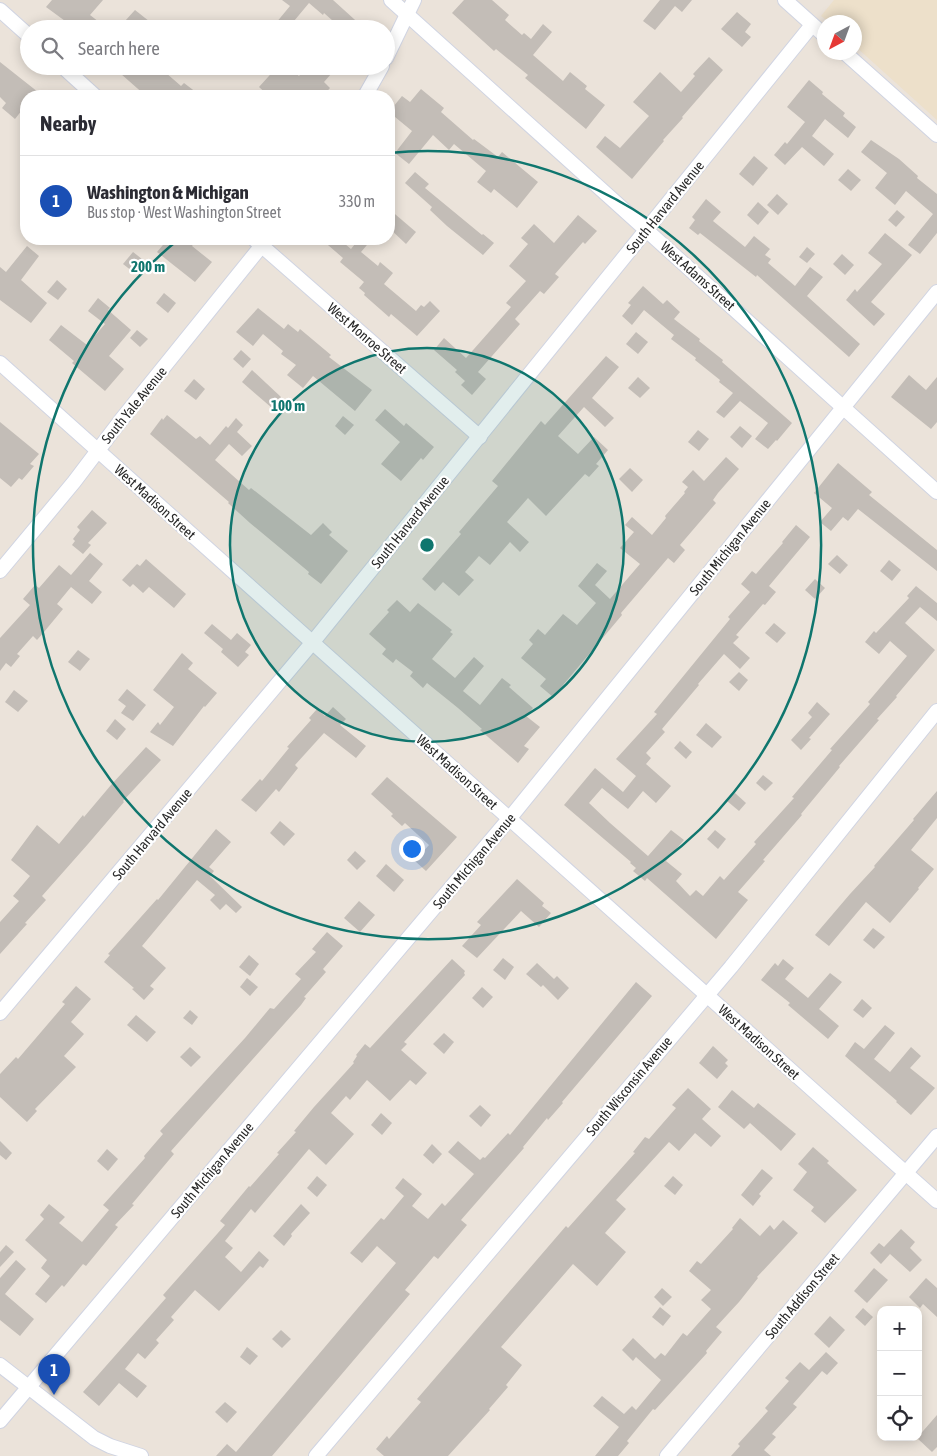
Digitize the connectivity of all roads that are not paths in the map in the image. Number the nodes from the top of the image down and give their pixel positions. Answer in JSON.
{"nodes":[{"id":1,"x":391,"y":0,"type":"edge"},
{"id":2,"x":414,"y":0,"type":"edge"},
{"id":3,"x":785,"y":0,"type":"edge"},
{"id":4,"x":0,"y":10,"type":"edge"},
{"id":5,"x":408,"y":14,"type":"junction"},
{"id":6,"x":812,"y":25,"type":"junction"},
{"id":7,"x":20,"y":28,"type":"edge"},
{"id":8,"x":817,"y":29,"type":"edge"},
{"id":9,"x":395,"y":40,"type":"edge"},
{"id":10,"x":853,"y":60,"type":"edge"},
{"id":11,"x":72,"y":75,"type":"edge"},
{"id":12,"x":377,"y":75,"type":"edge"},
{"id":13,"x":89,"y":90,"type":"edge"},
{"id":14,"x":368,"y":90,"type":"edge"},
{"id":15,"x":937,"y":135,"type":"edge"},
{"id":16,"x":647,"y":230,"type":"junction"},
{"id":17,"x":258,"y":245,"type":"edge"},
{"id":18,"x":265,"y":245,"type":"edge"},
{"id":19,"x":937,"y":292,"type":"edge"},
{"id":20,"x":0,"y":363,"type":"edge"},
{"id":21,"x":844,"y":408,"type":"junction"},
{"id":22,"x":480,"y":437,"type":"junction"},
{"id":23,"x":98,"y":450,"type":"junction"},
{"id":24,"x":937,"y":492,"type":"edge"},
{"id":25,"x":0,"y":571,"type":"edge"},
{"id":26,"x":312,"y":643,"type":"junction"},
{"id":27,"x":937,"y":711,"type":"edge"},
{"id":28,"x":509,"y":819,"type":"junction"},
{"id":29,"x":706,"y":996,"type":"junction"},
{"id":30,"x":0,"y":1012,"type":"edge"},
{"id":31,"x":937,"y":1136,"type":"edge"},
{"id":32,"x":906,"y":1173,"type":"junction"},
{"id":33,"x":937,"y":1201,"type":"edge"},
{"id":34,"x":0,"y":1365,"type":"edge"},
{"id":35,"x":28,"y":1387,"type":"junction"},
{"id":36,"x":0,"y":1421,"type":"edge"},
{"id":37,"x":141,"y":1456,"type":"edge"},
{"id":38,"x":316,"y":1456,"type":"edge"},
{"id":39,"x":667,"y":1456,"type":"edge"}],
"edges":[{"from":1,"to":5,"type":"street","name":"West Adams Street"},
{"from":2,"to":5,"type":"street"},
{"from":3,"to":6,"type":"street"},
{"from":4,"to":7,"type":"street"},
{"from":5,"to":9,"type":"street"},
{"from":5,"to":16,"type":"street","name":"West Adams Street"},
{"from":6,"to":8,"type":"street"},
{"from":6,"to":16,"type":"street","name":"South Harvard Avenue"},
{"from":10,"to":15,"type":"street"},
{"from":11,"to":13,"type":"street"},
{"from":12,"to":14,"type":"street"},
{"from":16,"to":21,"type":"street","name":"West Adams Street"},
{"from":16,"to":22,"type":"street","name":"South Harvard Avenue"},
{"from":17,"to":23,"type":"street","name":"South Yale Avenue"},
{"from":18,"to":22,"type":"street","name":"West Monroe Street"},
{"from":19,"to":21,"type":"street","name":"South Michigan Avenue"},
{"from":20,"to":23,"type":"street","name":"West Madison Street"},
{"from":21,"to":24,"type":"street","name":"West Adams Street"},
{"from":21,"to":28,"type":"street","name":"South Michigan Avenue"},
{"from":22,"to":26,"type":"street","name":"South Harvard Avenue"},
{"from":23,"to":25,"type":"street","name":"South Yale Avenue"},
{"from":23,"to":26,"type":"street","name":"West Madison Street"},
{"from":26,"to":28,"type":"street","name":"West Madison Street"},
{"from":26,"to":30,"type":"street","name":"South Harvard Avenue"},
{"from":27,"to":29,"type":"street","name":"South Wisconsin Avenue"},
{"from":28,"to":29,"type":"street","name":"West Madison Street"},
{"from":28,"to":35,"type":"street","name":"South Michigan Avenue"},
{"from":29,"to":32,"type":"street","name":"West Madison Street"},
{"from":29,"to":38,"type":"street","name":"South Wisconsin Avenue"},
{"from":31,"to":32,"type":"street","name":"South Addison Street"},
{"from":32,"to":33,"type":"street","name":"West Madison Street"},
{"from":32,"to":39,"type":"street","name":"South Addison Street"},
{"from":34,"to":35,"type":"street"},
{"from":35,"to":36,"type":"street","name":"South Michigan Avenue"},
{"from":35,"to":37,"type":"street"}]}
